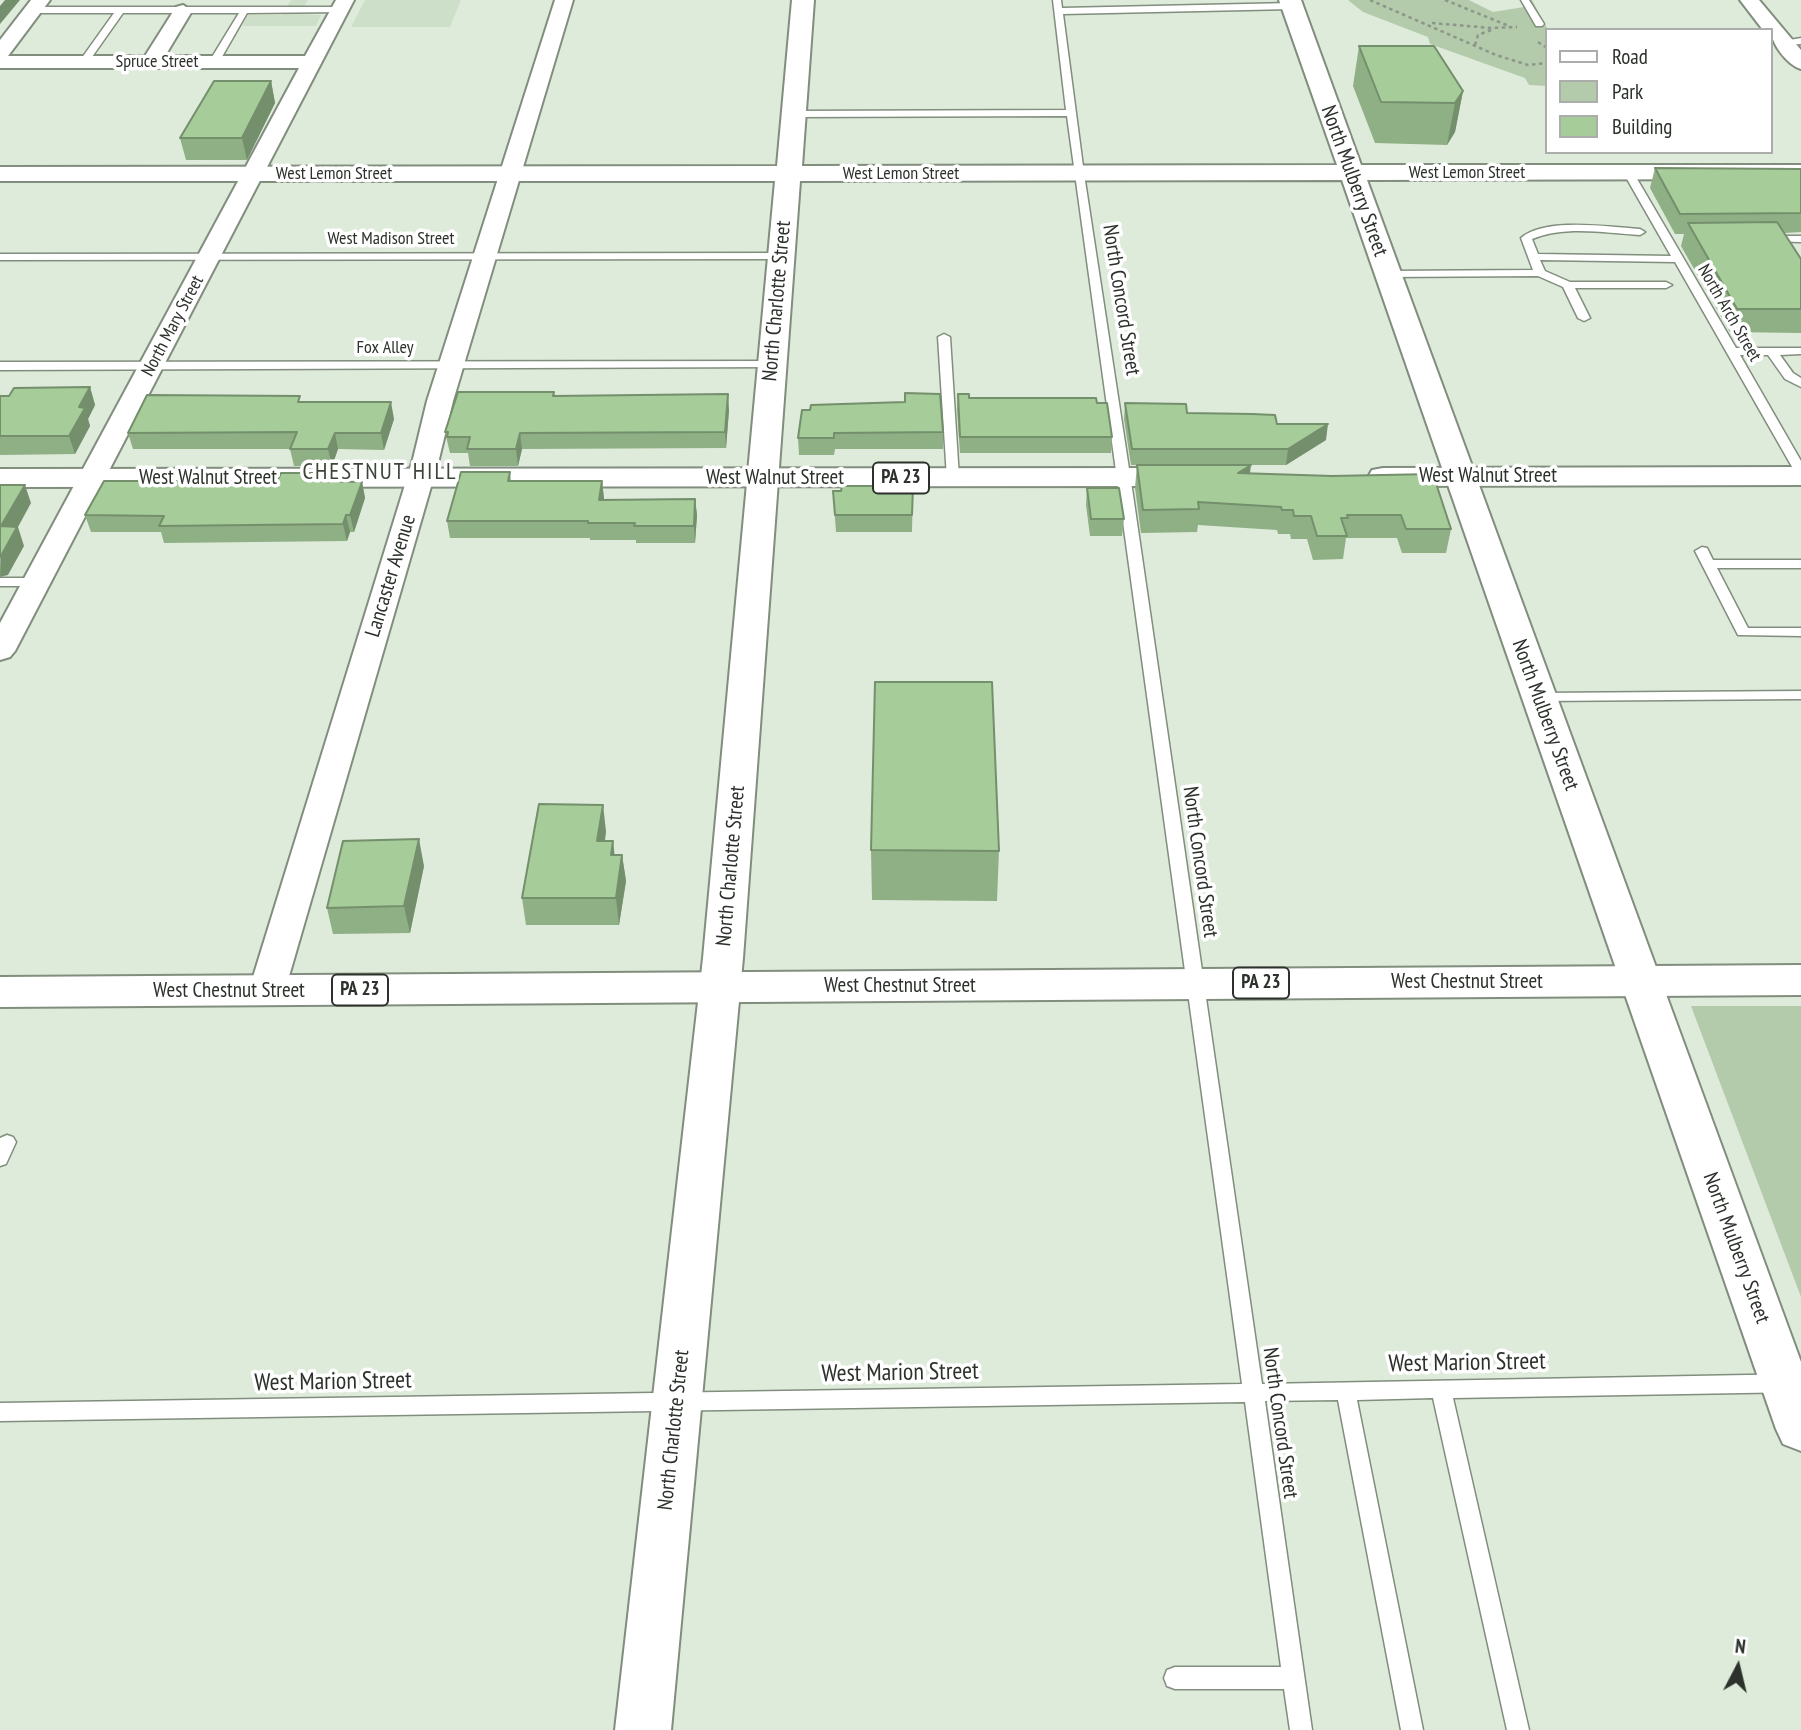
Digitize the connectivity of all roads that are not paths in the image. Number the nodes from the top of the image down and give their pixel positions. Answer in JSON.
{"nodes":[{"id":1,"x":564,"y":0,"type":"edge"},
{"id":2,"x":803,"y":0,"type":"edge"},
{"id":3,"x":1057,"y":0,"type":"edge"},
{"id":4,"x":1525,"y":0,"type":"edge"},
{"id":5,"x":1749,"y":0,"type":"edge"},
{"id":6,"x":1291,"y":3,"type":"edge"},
{"id":7,"x":37,"y":5,"type":"edge"},
{"id":8,"x":342,"y":5,"type":"edge"},
{"id":9,"x":120,"y":11,"type":"junction"},
{"id":10,"x":183,"y":11,"type":"junction"},
{"id":11,"x":244,"y":11,"type":"junction"},
{"id":12,"x":1058,"y":11,"type":"junction"},
{"id":13,"x":1539,"y":24,"type":"dead end"},
{"id":14,"x":1792,"y":42,"type":"edge"},
{"id":15,"x":0,"y":54,"type":"edge"},
{"id":16,"x":0,"y":62,"type":"edge"},
{"id":17,"x":84,"y":62,"type":"junction"},
{"id":18,"x":151,"y":62,"type":"junction"},
{"id":19,"x":214,"y":62,"type":"junction"},
{"id":20,"x":313,"y":62,"type":"junction"},
{"id":21,"x":1801,"y":63,"type":"edge"},
{"id":22,"x":1071,"y":113,"type":"junction"},
{"id":23,"x":794,"y":114,"type":"junction"},
{"id":24,"x":1628,"y":172,"type":"junction"},
{"id":25,"x":1801,"y":172,"type":"edge"},
{"id":26,"x":1351,"y":173,"type":"junction"},
{"id":27,"x":0,"y":174,"type":"edge"},
{"id":28,"x":254,"y":174,"type":"junction"},
{"id":29,"x":511,"y":174,"type":"junction"},
{"id":30,"x":789,"y":174,"type":"junction"},
{"id":31,"x":1079,"y":174,"type":"junction"},
{"id":32,"x":1640,"y":232,"type":"dead end"},
{"id":33,"x":1761,"y":239,"type":"edge"},
{"id":34,"x":1801,"y":239,"type":"edge"},
{"id":35,"x":1667,"y":240,"type":"junction"},
{"id":36,"x":1680,"y":240,"type":"dead end"},
{"id":37,"x":211,"y":256,"type":"junction"},
{"id":38,"x":486,"y":256,"type":"junction"},
{"id":39,"x":782,"y":256,"type":"junction"},
{"id":40,"x":0,"y":257,"type":"edge"},
{"id":41,"x":1533,"y":257,"type":"junction"},
{"id":42,"x":1678,"y":259,"type":"junction"},
{"id":43,"x":1540,"y":273,"type":"junction"},
{"id":44,"x":1387,"y":274,"type":"junction"},
{"id":45,"x":1568,"y":285,"type":"junction"},
{"id":46,"x":1666,"y":285,"type":"dead end"},
{"id":47,"x":1584,"y":318,"type":"dead end"},
{"id":48,"x":944,"y":337,"type":"dead end"},
{"id":49,"x":1801,"y":351,"type":"edge"},
{"id":50,"x":1731,"y":352,"type":"junction"},
{"id":51,"x":1771,"y":352,"type":"junction"},
{"id":52,"x":771,"y":365,"type":"junction"},
{"id":53,"x":0,"y":366,"type":"edge"},
{"id":54,"x":151,"y":366,"type":"junction"},
{"id":55,"x":452,"y":366,"type":"junction"},
{"id":56,"x":1801,"y":383,"type":"edge"},
{"id":57,"x":1801,"y":474,"type":"edge"},
{"id":58,"x":1125,"y":477,"type":"junction"},
{"id":59,"x":1221,"y":477,"type":"edge"},
{"id":60,"x":1359,"y":477,"type":"edge"},
{"id":61,"x":1460,"y":477,"type":"junction"},
{"id":62,"x":0,"y":478,"type":"edge"},
{"id":63,"x":92,"y":478,"type":"junction"},
{"id":64,"x":420,"y":478,"type":"junction"},
{"id":65,"x":763,"y":478,"type":"junction"},
{"id":66,"x":953,"y":478,"type":"junction"},
{"id":67,"x":1801,"y":564,"type":"edge"},
{"id":68,"x":0,"y":582,"type":"edge"},
{"id":69,"x":36,"y":582,"type":"junction"},
{"id":70,"x":1801,"y":632,"type":"edge"},
{"id":71,"x":0,"y":651,"type":"edge"},
{"id":72,"x":1801,"y":695,"type":"edge"},
{"id":73,"x":1539,"y":697,"type":"junction"},
{"id":74,"x":1801,"y":979,"type":"edge"},
{"id":75,"x":1640,"y":981,"type":"junction"},
{"id":76,"x":1194,"y":984,"type":"junction"},
{"id":77,"x":720,"y":987,"type":"junction"},
{"id":78,"x":267,"y":990,"type":"junction"},
{"id":79,"x":0,"y":992,"type":"edge"},
{"id":80,"x":1793,"y":1383,"type":"edge"},
{"id":81,"x":1441,"y":1390,"type":"junction"},
{"id":82,"x":1346,"y":1392,"type":"junction"},
{"id":83,"x":1252,"y":1393,"type":"junction"},
{"id":84,"x":677,"y":1404,"type":"junction"},
{"id":85,"x":0,"y":1412,"type":"edge"},
{"id":86,"x":1801,"y":1429,"type":"edge"},
{"id":87,"x":1175,"y":1678,"type":"dead end"},
{"id":88,"x":1293,"y":1678,"type":"junction"},
{"id":89,"x":643,"y":1730,"type":"edge"},
{"id":90,"x":1301,"y":1730,"type":"edge"},
{"id":91,"x":1412,"y":1730,"type":"edge"},
{"id":92,"x":1518,"y":1730,"type":"edge"}],
"edges":[{"from":1,"to":29,"type":"street","name":"Lancaster Avenue"},
{"from":2,"to":23,"type":"main road","name":"North Charlotte Street"},
{"from":3,"to":12,"type":"lane","name":"North Concord Street"},
{"from":4,"to":13,"type":"lane"},
{"from":5,"to":14,"type":"street"},
{"from":6,"to":12,"type":"lane"},
{"from":6,"to":26,"type":"main road","name":"North Mulberry Street"},
{"from":7,"to":9,"type":"lane"},
{"from":7,"to":15,"type":"street"},
{"from":8,"to":11,"type":"lane"},
{"from":8,"to":20,"type":"street","name":"North Mary Street"},
{"from":9,"to":10,"type":"lane"},
{"from":9,"to":17,"type":"lane"},
{"from":10,"to":11,"type":"lane"},
{"from":10,"to":18,"type":"street"},
{"from":11,"to":19,"type":"lane"},
{"from":12,"to":22,"type":"lane","name":"North Concord Street"},
{"from":14,"to":21,"type":"street"},
{"from":16,"to":17,"type":"street","name":"Spruce Street"},
{"from":17,"to":18,"type":"street","name":"Spruce Street"},
{"from":18,"to":19,"type":"street","name":"Spruce Street"},
{"from":19,"to":20,"type":"street","name":"Spruce Street"},
{"from":20,"to":28,"type":"street","name":"North Mary Street"},
{"from":22,"to":23,"type":"lane"},
{"from":22,"to":31,"type":"lane","name":"North Concord Street"},
{"from":23,"to":30,"type":"main road","name":"North Charlotte Street"},
{"from":24,"to":25,"type":"main road","name":"West Lemon Street"},
{"from":24,"to":26,"type":"main road","name":"West Lemon Street"},
{"from":24,"to":35,"type":"lane","name":"North Arch Street"},
{"from":26,"to":31,"type":"main road","name":"West Lemon Street"},
{"from":26,"to":44,"type":"main road","name":"North Mulberry Street"},
{"from":27,"to":28,"type":"main road","name":"West Lemon Street"},
{"from":28,"to":29,"type":"main road","name":"West Lemon Street"},
{"from":28,"to":37,"type":"street","name":"North Mary Street"},
{"from":29,"to":30,"type":"main road","name":"West Lemon Street"},
{"from":29,"to":38,"type":"street","name":"Lancaster Avenue"},
{"from":30,"to":31,"type":"main road","name":"West Lemon Street"},
{"from":30,"to":39,"type":"main road","name":"North Charlotte Street"},
{"from":31,"to":58,"type":"lane","name":"North Concord Street"},
{"from":32,"to":41,"type":"lane"},
{"from":33,"to":34,"type":"lane"},
{"from":35,"to":36,"type":"lane"},
{"from":35,"to":42,"type":"lane","name":"North Arch Street"},
{"from":37,"to":38,"type":"lane","name":"West Madison Street"},
{"from":37,"to":40,"type":"lane","name":"West Madison Street"},
{"from":37,"to":54,"type":"street","name":"North Mary Street"},
{"from":38,"to":39,"type":"lane","name":"West Madison Street"},
{"from":38,"to":55,"type":"street","name":"Lancaster Avenue"},
{"from":39,"to":52,"type":"main road","name":"North Charlotte Street"},
{"from":41,"to":42,"type":"lane"},
{"from":41,"to":43,"type":"lane"},
{"from":42,"to":50,"type":"lane","name":"North Arch Street"},
{"from":43,"to":44,"type":"lane"},
{"from":43,"to":45,"type":"lane"},
{"from":44,"to":61,"type":"main road","name":"North Mulberry Street"},
{"from":45,"to":46,"type":"lane"},
{"from":45,"to":47,"type":"lane"},
{"from":48,"to":66,"type":"lane"},
{"from":49,"to":51,"type":"lane"},
{"from":50,"to":51,"type":"lane"},
{"from":50,"to":57,"type":"lane","name":"North Arch Street"},
{"from":51,"to":56,"type":"lane"},
{"from":52,"to":55,"type":"lane","name":"Fox Alley"},
{"from":52,"to":65,"type":"main road","name":"North Charlotte Street"},
{"from":53,"to":54,"type":"lane","name":"Fox Alley"},
{"from":54,"to":55,"type":"lane","name":"Fox Alley"},
{"from":54,"to":63,"type":"street","name":"North Mary Street"},
{"from":55,"to":64,"type":"street","name":"Lancaster Avenue"},
{"from":57,"to":61,"type":"main road","name":"West Walnut Street"},
{"from":58,"to":59,"type":"main road","name":"West Walnut Street","number":"PA 23"},
{"from":58,"to":66,"type":"main road","name":"West Walnut Street","number":"PA 23"},
{"from":58,"to":76,"type":"lane","name":"North Concord Street"},
{"from":60,"to":61,"type":"main road","name":"West Walnut Street"},
{"from":61,"to":73,"type":"main road","name":"North Mulberry Street"},
{"from":62,"to":63,"type":"main road","name":"West Walnut Street","number":"PA 23"},
{"from":63,"to":64,"type":"main road","name":"West Walnut Street","number":"PA 23"},
{"from":63,"to":69,"type":"street","name":"North Mary Street"},
{"from":64,"to":65,"type":"main road","name":"West Walnut Street","number":"PA 23"},
{"from":64,"to":78,"type":"street","name":"Lancaster Avenue"},
{"from":65,"to":66,"type":"main road","name":"West Walnut Street","number":"PA 23"},
{"from":65,"to":77,"type":"main road","name":"North Charlotte Street"},
{"from":67,"to":70,"type":"lane"},
{"from":68,"to":69,"type":"lane"},
{"from":69,"to":71,"type":"street","name":"North Mary Street"},
{"from":72,"to":73,"type":"lane"},
{"from":73,"to":75,"type":"main road","name":"North Mulberry Street"},
{"from":74,"to":75,"type":"main road","name":"West Chestnut Street","number":"PA 23"},
{"from":75,"to":76,"type":"main road","name":"West Chestnut Street","number":"PA 23"},
{"from":75,"to":80,"type":"main road","name":"North Mulberry Street"},
{"from":76,"to":77,"type":"main road","name":"West Chestnut Street","number":"PA 23"},
{"from":76,"to":83,"type":"lane","name":"North Concord Street"},
{"from":77,"to":78,"type":"main road","name":"West Chestnut Street","number":"PA 23"},
{"from":77,"to":84,"type":"main road","name":"North Charlotte Street"},
{"from":78,"to":79,"type":"main road","name":"West Chestnut Street","number":"PA 23"},
{"from":80,"to":81,"type":"lane","name":"West Marion Street"},
{"from":80,"to":86,"type":"main road","name":"North Mulberry Street"},
{"from":81,"to":82,"type":"lane","name":"West Marion Street"},
{"from":81,"to":92,"type":"lane"},
{"from":82,"to":83,"type":"lane","name":"West Marion Street"},
{"from":82,"to":91,"type":"lane"},
{"from":83,"to":84,"type":"lane","name":"West Marion Street"},
{"from":83,"to":88,"type":"lane","name":"North Concord Street"},
{"from":84,"to":85,"type":"lane","name":"West Marion Street"},
{"from":84,"to":89,"type":"main road","name":"North Charlotte Street"},
{"from":87,"to":88,"type":"lane"},
{"from":88,"to":90,"type":"lane","name":"North Concord Street"}]}
